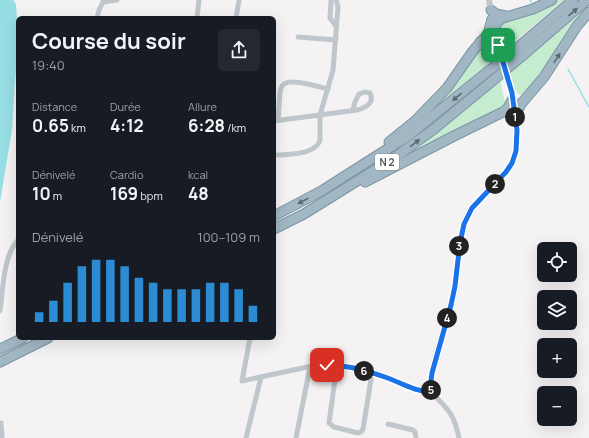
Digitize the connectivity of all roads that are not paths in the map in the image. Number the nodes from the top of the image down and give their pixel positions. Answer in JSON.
{"nodes":[{"id":1,"x":117,"y":0,"type":"edge"},
{"id":2,"x":199,"y":0,"type":"edge"},
{"id":3,"x":239,"y":0,"type":"edge"},
{"id":4,"x":331,"y":0,"type":"edge"},
{"id":5,"x":336,"y":0,"type":"edge"},
{"id":6,"x":489,"y":0,"type":"edge"},
{"id":7,"x":552,"y":0,"type":"edge"},
{"id":8,"x":574,"y":0,"type":"edge"},
{"id":9,"x":587,"y":0,"type":"edge"},
{"id":10,"x":102,"y":1,"type":"edge"},
{"id":11,"x":589,"y":12,"type":"edge"},
{"id":12,"x":492,"y":15,"type":"junction"},
{"id":13,"x":98,"y":16,"type":"edge"},
{"id":14,"x":197,"y":16,"type":"edge"},
{"id":15,"x":236,"y":16,"type":"edge"},
{"id":16,"x":506,"y":16,"type":"junction"},
{"id":17,"x":336,"y":26,"type":"junction"},
{"id":18,"x":495,"y":29,"type":"junction"},
{"id":19,"x":298,"y":36,"type":"dead end"},
{"id":20,"x":336,"y":40,"type":"junction"},
{"id":21,"x":480,"y":42,"type":"junction"},
{"id":22,"x":498,"y":45,"type":"junction"},
{"id":23,"x":519,"y":53,"type":"junction"},
{"id":24,"x":328,"y":90,"type":"junction"},
{"id":25,"x":534,"y":90,"type":"junction"},
{"id":26,"x":512,"y":96,"type":"junction"},
{"id":27,"x":353,"y":110,"type":"dead end"},
{"id":28,"x":498,"y":114,"type":"junction"},
{"id":29,"x":320,"y":115,"type":"junction"},
{"id":30,"x":276,"y":121,"type":"edge"},
{"id":31,"x":516,"y":121,"type":"junction"},
{"id":32,"x":278,"y":155,"type":"dead end"},
{"id":33,"x":323,"y":190,"type":"junction"},
{"id":34,"x":304,"y":214,"type":"junction"},
{"id":35,"x":276,"y":215,"type":"edge"},
{"id":36,"x":276,"y":228,"type":"edge"},
{"id":37,"x":16,"y":243,"type":"edge"},
{"id":38,"x":0,"y":311,"type":"edge"},
{"id":39,"x":19,"y":340,"type":"edge"},
{"id":40,"x":44,"y":340,"type":"edge"},
{"id":41,"x":250,"y":340,"type":"edge"},
{"id":42,"x":0,"y":349,"type":"edge"},
{"id":43,"x":0,"y":362,"type":"edge"},
{"id":44,"x":337,"y":365,"type":"junction"},
{"id":45,"x":310,"y":367,"type":"junction"},
{"id":46,"x":372,"y":373,"type":"junction"},
{"id":47,"x":261,"y":377,"type":"junction"},
{"id":48,"x":432,"y":392,"type":"junction"},
{"id":49,"x":1,"y":423,"type":"edge"},
{"id":50,"x":388,"y":424,"type":"dead end"},
{"id":51,"x":2,"y":438,"type":"edge"},
{"id":52,"x":246,"y":438,"type":"edge"},
{"id":53,"x":296,"y":438,"type":"edge"},
{"id":54,"x":416,"y":438,"type":"edge"},
{"id":55,"x":459,"y":438,"type":"edge"}],
"edges":[{"from":1,"to":10,"type":"street"},
{"from":2,"to":14,"type":"street"},
{"from":3,"to":15,"type":"street"},
{"from":4,"to":17,"type":"street"},
{"from":5,"to":17,"type":"street"},
{"from":6,"to":12,"type":"street"},
{"from":7,"to":16,"type":"highway"},
{"from":8,"to":23,"type":"highway","number":"N 2"},
{"from":23,"to":9,"type":"highway","number":"N 2","one_way":true},
{"from":10,"to":13,"type":"street"},
{"from":25,"to":11,"type":"highway","one_way":true},
{"from":12,"to":16,"type":"highway"},
{"from":12,"to":18,"type":"street"},
{"from":12,"to":21,"type":"highway"},
{"from":16,"to":18,"type":"highway"},
{"from":17,"to":20,"type":"street"},
{"from":18,"to":22,"type":"street"},
{"from":19,"to":20,"type":"street"},
{"from":20,"to":24,"type":"street"},
{"from":21,"to":22,"type":"highway"},
{"from":21,"to":33,"type":"highway"},
{"from":22,"to":26,"type":"street"},
{"from":23,"to":33,"type":"highway","number":"N 2","one_way":true,"bridge":true},
{"from":34,"to":23,"type":"highway","number":"N 2","one_way":true,"bridge":true},
{"from":24,"to":29,"type":"street"},
{"from":24,"to":30,"type":"street"},
{"from":25,"to":26,"type":"highway"},
{"from":25,"to":31,"type":"highway"},
{"from":26,"to":28,"type":"highway"},
{"from":26,"to":31,"type":"street"},
{"from":27,"to":29,"type":"street"},
{"from":28,"to":31,"type":"highway"},
{"from":28,"to":34,"type":"highway"},
{"from":29,"to":30,"type":"street"},
{"from":29,"to":32,"type":"street"},
{"from":31,"to":48,"type":"street"},
{"from":33,"to":35,"type":"highway","number":"N 2","one_way":true},
{"from":34,"to":36,"type":"highway","number":"N 2"},
{"from":37,"to":38,"type":"street"},
{"from":39,"to":42,"type":"highway"},
{"from":40,"to":43,"type":"highway"},
{"from":41,"to":47,"type":"street"},
{"from":44,"to":45,"type":"street"},
{"from":44,"to":46,"type":"street"},
{"from":44,"to":46,"type":"street"},
{"from":45,"to":47,"type":"street"},
{"from":45,"to":53,"type":"street"},
{"from":46,"to":48,"type":"street"},
{"from":47,"to":52,"type":"street"},
{"from":48,"to":55,"type":"street"},
{"from":49,"to":51,"type":"street"},
{"from":50,"to":54,"type":"street"}]}
